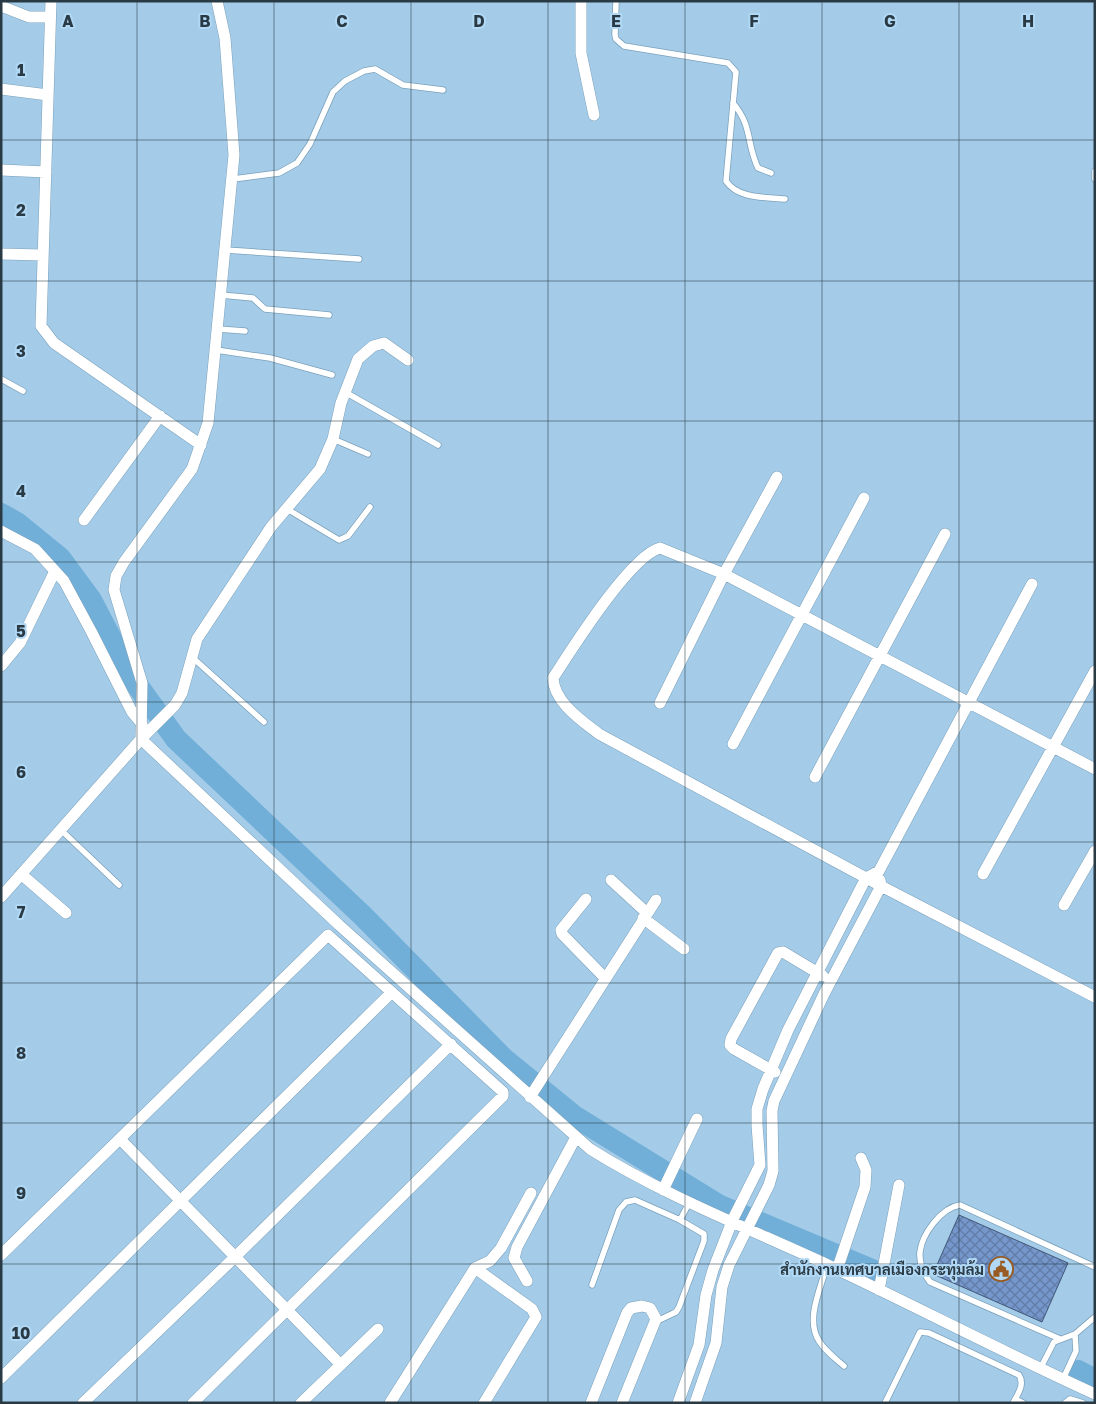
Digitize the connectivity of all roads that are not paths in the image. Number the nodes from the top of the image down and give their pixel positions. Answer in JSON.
{"nodes":[{"id":1,"x":51,"y":1,"type":"edge"},
{"id":2,"x":217,"y":1,"type":"edge"},
{"id":3,"x":580,"y":1,"type":"edge"},
{"id":4,"x":616,"y":1,"type":"edge"},
{"id":5,"x":1,"y":6,"type":"edge"},
{"id":6,"x":50,"y":17,"type":"junction"},
{"id":7,"x":1,"y":89,"type":"edge"},
{"id":8,"x":443,"y":90,"type":"dead end"},
{"id":9,"x":48,"y":95,"type":"junction"},
{"id":10,"x":733,"y":103,"type":"junction"},
{"id":11,"x":594,"y":115,"type":"dead end"},
{"id":12,"x":1,"y":170,"type":"edge"},
{"id":13,"x":1095,"y":171,"type":"edge"},
{"id":14,"x":46,"y":172,"type":"junction"},
{"id":15,"x":771,"y":173,"type":"dead end"},
{"id":16,"x":233,"y":179,"type":"junction"},
{"id":17,"x":1095,"y":179,"type":"edge"},
{"id":18,"x":785,"y":199,"type":"dead end"},
{"id":19,"x":224,"y":250,"type":"junction"},
{"id":20,"x":1,"y":254,"type":"edge"},
{"id":21,"x":43,"y":255,"type":"junction"},
{"id":22,"x":359,"y":259,"type":"dead end"},
{"id":23,"x":221,"y":295,"type":"junction"},
{"id":24,"x":329,"y":315,"type":"dead end"},
{"id":25,"x":218,"y":329,"type":"junction"},
{"id":26,"x":245,"y":331,"type":"dead end"},
{"id":27,"x":216,"y":350,"type":"junction"},
{"id":28,"x":408,"y":360,"type":"dead end"},
{"id":29,"x":332,"y":375,"type":"dead end"},
{"id":30,"x":1,"y":379,"type":"edge"},
{"id":31,"x":23,"y":391,"type":"dead end"},
{"id":32,"x":345,"y":392,"type":"junction"},
{"id":33,"x":160,"y":416,"type":"junction"},
{"id":34,"x":334,"y":440,"type":"junction"},
{"id":35,"x":438,"y":444,"type":"dead end"},
{"id":36,"x":201,"y":445,"type":"junction"},
{"id":37,"x":368,"y":454,"type":"dead end"},
{"id":38,"x":777,"y":477,"type":"dead end"},
{"id":39,"x":864,"y":498,"type":"dead end"},
{"id":40,"x":370,"y":507,"type":"dead end"},
{"id":41,"x":287,"y":509,"type":"junction"},
{"id":42,"x":84,"y":520,"type":"dead end"},
{"id":43,"x":1,"y":531,"type":"edge"},
{"id":44,"x":944,"y":534,"type":"dead end"},
{"id":45,"x":55,"y":571,"type":"junction"},
{"id":46,"x":724,"y":574,"type":"junction"},
{"id":47,"x":1032,"y":584,"type":"dead end"},
{"id":48,"x":802,"y":615,"type":"junction"},
{"id":49,"x":878,"y":655,"type":"junction"},
{"id":50,"x":192,"y":657,"type":"junction"},
{"id":51,"x":1,"y":666,"type":"edge"},
{"id":52,"x":1095,"y":671,"type":"edge"},
{"id":53,"x":660,"y":703,"type":"dead end"},
{"id":54,"x":968,"y":703,"type":"junction"},
{"id":55,"x":142,"y":719,"type":"junction"},
{"id":56,"x":264,"y":722,"type":"dead end"},
{"id":57,"x":141,"y":739,"type":"junction"},
{"id":58,"x":733,"y":744,"type":"dead end"},
{"id":59,"x":1053,"y":747,"type":"junction"},
{"id":60,"x":1095,"y":769,"type":"edge"},
{"id":61,"x":816,"y":777,"type":"dead end"},
{"id":62,"x":61,"y":830,"type":"junction"},
{"id":63,"x":1095,"y":851,"type":"edge"},
{"id":64,"x":879,"y":871,"type":"junction"},
{"id":65,"x":21,"y":874,"type":"junction"},
{"id":66,"x":983,"y":874,"type":"dead end"},
{"id":67,"x":866,"y":878,"type":"junction"},
{"id":68,"x":611,"y":880,"type":"dead end"},
{"id":69,"x":119,"y":885,"type":"dead end"},
{"id":70,"x":882,"y":886,"type":"junction"},
{"id":71,"x":1,"y":897,"type":"edge"},
{"id":72,"x":586,"y":899,"type":"dead end"},
{"id":73,"x":656,"y":900,"type":"dead end"},
{"id":74,"x":1064,"y":905,"type":"dead end"},
{"id":75,"x":66,"y":913,"type":"dead end"},
{"id":76,"x":645,"y":916,"type":"junction"},
{"id":77,"x":684,"y":948,"type":"dead end"},
{"id":78,"x":818,"y":973,"type":"junction"},
{"id":79,"x":606,"y":978,"type":"junction"},
{"id":80,"x":832,"y":980,"type":"junction"},
{"id":81,"x":392,"y":992,"type":"junction"},
{"id":82,"x":1095,"y":997,"type":"edge"},
{"id":83,"x":451,"y":1044,"type":"junction"},
{"id":84,"x":770,"y":1070,"type":"junction"},
{"id":85,"x":785,"y":1076,"type":"junction"},
{"id":86,"x":531,"y":1094,"type":"junction"},
{"id":87,"x":697,"y":1120,"type":"dead end"},
{"id":88,"x":576,"y":1138,"type":"junction"},
{"id":89,"x":120,"y":1139,"type":"junction"},
{"id":90,"x":861,"y":1158,"type":"dead end"},
{"id":91,"x":899,"y":1185,"type":"dead end"},
{"id":92,"x":663,"y":1190,"type":"junction"},
{"id":93,"x":531,"y":1193,"type":"dead end"},
{"id":94,"x":180,"y":1200,"type":"junction"},
{"id":95,"x":689,"y":1203,"type":"junction"},
{"id":96,"x":680,"y":1220,"type":"junction"},
{"id":97,"x":732,"y":1221,"type":"junction"},
{"id":98,"x":748,"y":1228,"type":"junction"},
{"id":99,"x":1,"y":1255,"type":"edge"},
{"id":100,"x":235,"y":1257,"type":"junction"},
{"id":101,"x":837,"y":1261,"type":"junction"},
{"id":102,"x":1095,"y":1267,"type":"edge"},
{"id":103,"x":475,"y":1268,"type":"junction"},
{"id":104,"x":527,"y":1281,"type":"dead end"},
{"id":105,"x":592,"y":1285,"type":"dead end"},
{"id":106,"x":879,"y":1290,"type":"junction"},
{"id":107,"x":288,"y":1310,"type":"junction"},
{"id":108,"x":1095,"y":1317,"type":"edge"},
{"id":109,"x":655,"y":1322,"type":"junction"},
{"id":110,"x":378,"y":1329,"type":"dead end"},
{"id":111,"x":1075,"y":1334,"type":"junction"},
{"id":112,"x":1060,"y":1339,"type":"junction"},
{"id":113,"x":340,"y":1364,"type":"junction"},
{"id":114,"x":844,"y":1366,"type":"dead end"},
{"id":115,"x":1040,"y":1369,"type":"junction"},
{"id":116,"x":1,"y":1378,"type":"edge"},
{"id":117,"x":1063,"y":1380,"type":"junction"},
{"id":118,"x":1095,"y":1394,"type":"edge"},
{"id":119,"x":1014,"y":1401,"type":"edge"},
{"id":120,"x":83,"y":1403,"type":"edge"},
{"id":121,"x":193,"y":1403,"type":"edge"},
{"id":122,"x":302,"y":1403,"type":"edge"},
{"id":123,"x":390,"y":1403,"type":"edge"},
{"id":124,"x":484,"y":1403,"type":"edge"},
{"id":125,"x":591,"y":1403,"type":"edge"},
{"id":126,"x":622,"y":1403,"type":"edge"},
{"id":127,"x":678,"y":1403,"type":"edge"},
{"id":128,"x":695,"y":1403,"type":"edge"},
{"id":129,"x":885,"y":1403,"type":"edge"},
{"id":130,"x":1023,"y":1403,"type":"edge"},
{"id":131,"x":1065,"y":1403,"type":"edge"},
{"id":132,"x":1082,"y":1403,"type":"edge"}],
"edges":[{"from":1,"to":6,"type":"street"},
{"from":2,"to":16,"type":"street"},
{"from":3,"to":11,"type":"street"},
{"from":4,"to":10,"type":"lane"},
{"from":5,"to":6,"type":"street"},
{"from":6,"to":9,"type":"street"},
{"from":7,"to":9,"type":"street"},
{"from":8,"to":16,"type":"lane"},
{"from":9,"to":14,"type":"street"},
{"from":10,"to":15,"type":"lane"},
{"from":10,"to":18,"type":"lane"},
{"from":12,"to":14,"type":"street"},
{"from":13,"to":17,"type":"lane"},
{"from":14,"to":21,"type":"street"},
{"from":16,"to":19,"type":"street"},
{"from":19,"to":22,"type":"lane"},
{"from":19,"to":23,"type":"street"},
{"from":20,"to":21,"type":"street"},
{"from":21,"to":33,"type":"street"},
{"from":23,"to":24,"type":"lane"},
{"from":23,"to":25,"type":"street"},
{"from":25,"to":26,"type":"lane"},
{"from":25,"to":27,"type":"street"},
{"from":27,"to":29,"type":"lane"},
{"from":27,"to":36,"type":"street"},
{"from":28,"to":32,"type":"street"},
{"from":30,"to":31,"type":"lane"},
{"from":32,"to":34,"type":"street"},
{"from":32,"to":35,"type":"lane"},
{"from":33,"to":36,"type":"street"},
{"from":33,"to":42,"type":"street"},
{"from":34,"to":37,"type":"lane"},
{"from":34,"to":41,"type":"street"},
{"from":36,"to":55,"type":"street"},
{"from":38,"to":46,"type":"street"},
{"from":39,"to":48,"type":"street"},
{"from":40,"to":41,"type":"lane"},
{"from":41,"to":50,"type":"street"},
{"from":43,"to":45,"type":"street"},
{"from":44,"to":49,"type":"street"},
{"from":45,"to":51,"type":"street"},
{"from":45,"to":55,"type":"street"},
{"from":46,"to":48,"type":"street"},
{"from":46,"to":53,"type":"street"},
{"from":46,"to":67,"type":"street"},
{"from":47,"to":54,"type":"street"},
{"from":48,"to":49,"type":"street"},
{"from":48,"to":58,"type":"street"},
{"from":49,"to":54,"type":"street"},
{"from":49,"to":61,"type":"street"},
{"from":50,"to":56,"type":"lane"},
{"from":50,"to":57,"type":"street"},
{"from":52,"to":59,"type":"street"},
{"from":54,"to":59,"type":"street"},
{"from":54,"to":64,"type":"street"},
{"from":55,"to":57,"type":"street"},
{"from":57,"to":62,"type":"street"},
{"from":57,"to":86,"type":"street"},
{"from":59,"to":60,"type":"street"},
{"from":59,"to":66,"type":"street"},
{"from":62,"to":65,"type":"street"},
{"from":62,"to":69,"type":"lane"},
{"from":63,"to":74,"type":"street"},
{"from":64,"to":67,"type":"street"},
{"from":64,"to":70,"type":"street"},
{"from":65,"to":71,"type":"street"},
{"from":65,"to":75,"type":"street"},
{"from":67,"to":70,"type":"street"},
{"from":67,"to":78,"type":"street"},
{"from":68,"to":76,"type":"street"},
{"from":70,"to":80,"type":"street"},
{"from":70,"to":82,"type":"street"},
{"from":72,"to":79,"type":"street"},
{"from":73,"to":76,"type":"street"},
{"from":76,"to":77,"type":"street"},
{"from":76,"to":79,"type":"street"},
{"from":78,"to":80,"type":"street"},
{"from":78,"to":84,"type":"street"},
{"from":78,"to":84,"type":"street"},
{"from":79,"to":86,"type":"street"},
{"from":80,"to":85,"type":"street"},
{"from":81,"to":83,"type":"street"},
{"from":81,"to":89,"type":"street"},
{"from":81,"to":94,"type":"street"},
{"from":83,"to":100,"type":"street"},
{"from":83,"to":107,"type":"street"},
{"from":84,"to":85,"type":"street"},
{"from":84,"to":97,"type":"street"},
{"from":85,"to":98,"type":"street"},
{"from":86,"to":88,"type":"street"},
{"from":87,"to":92,"type":"street"},
{"from":88,"to":92,"type":"street"},
{"from":88,"to":104,"type":"street"},
{"from":89,"to":94,"type":"street"},
{"from":89,"to":99,"type":"street"},
{"from":90,"to":101,"type":"street"},
{"from":91,"to":106,"type":"street"},
{"from":92,"to":95,"type":"street"},
{"from":93,"to":103,"type":"street"},
{"from":94,"to":100,"type":"street"},
{"from":94,"to":116,"type":"street"},
{"from":95,"to":96,"type":"lane"},
{"from":95,"to":97,"type":"street"},
{"from":96,"to":105,"type":"lane"},
{"from":96,"to":109,"type":"lane"},
{"from":97,"to":98,"type":"street"},
{"from":97,"to":127,"type":"street"},
{"from":98,"to":101,"type":"street"},
{"from":98,"to":128,"type":"street"},
{"from":100,"to":107,"type":"street"},
{"from":100,"to":120,"type":"street"},
{"from":101,"to":106,"type":"street"},
{"from":101,"to":114,"type":"lane"},
{"from":102,"to":112,"type":"lane"},
{"from":103,"to":123,"type":"street"},
{"from":103,"to":124,"type":"street"},
{"from":106,"to":115,"type":"street"},
{"from":107,"to":113,"type":"street"},
{"from":107,"to":121,"type":"street"},
{"from":108,"to":111,"type":"lane"},
{"from":109,"to":125,"type":"street"},
{"from":109,"to":126,"type":"street"},
{"from":110,"to":113,"type":"street"},
{"from":111,"to":112,"type":"lane"},
{"from":111,"to":117,"type":"lane"},
{"from":112,"to":115,"type":"lane"},
{"from":113,"to":122,"type":"street"},
{"from":115,"to":117,"type":"street"},
{"from":117,"to":118,"type":"street"},
{"from":119,"to":129,"type":"lane"},
{"from":119,"to":130,"type":"lane"},
{"from":131,"to":132,"type":"lane"}]}
